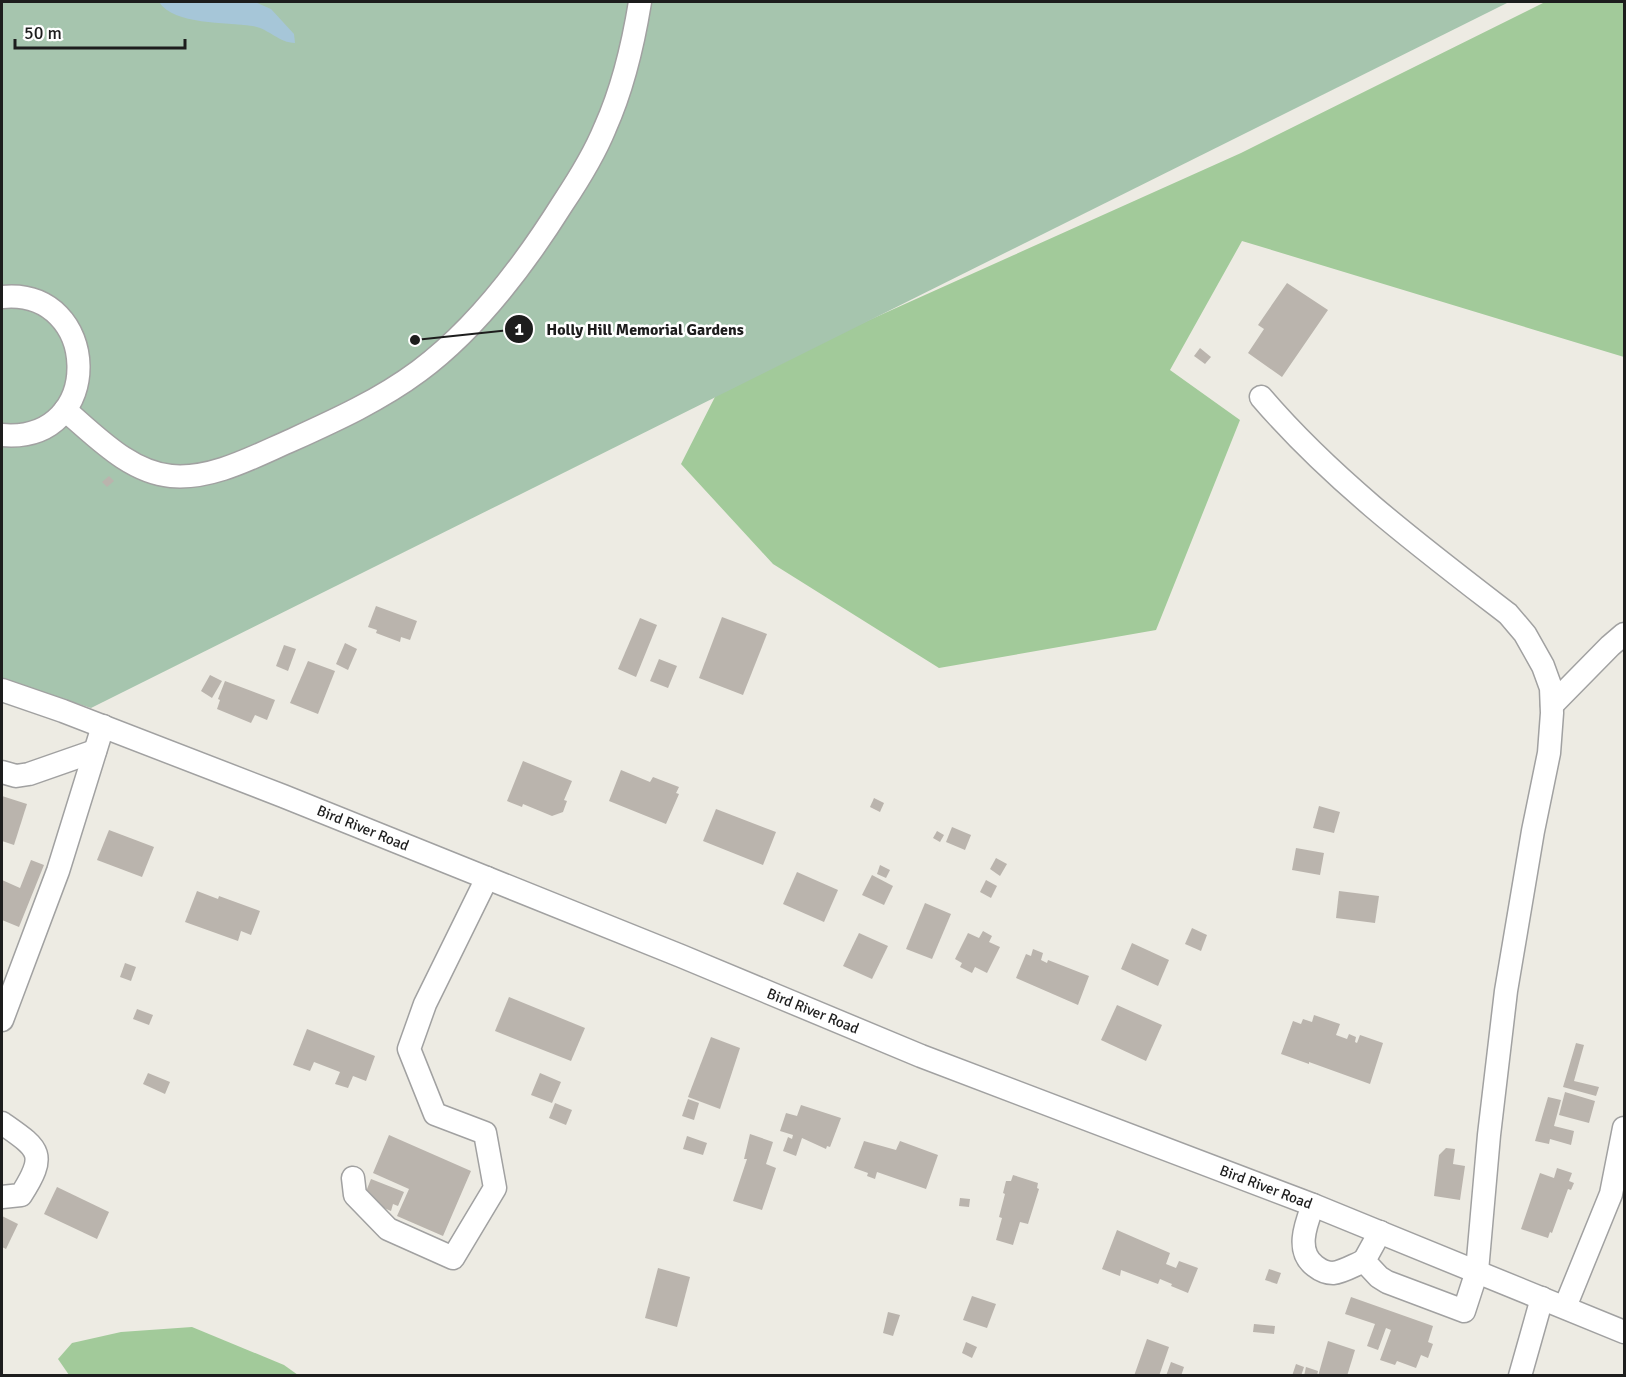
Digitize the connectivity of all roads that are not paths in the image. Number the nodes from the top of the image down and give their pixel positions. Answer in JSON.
{"nodes":[{"id":1,"x":640,"y":2,"type":"edge"},
{"id":2,"x":2,"y":297,"type":"edge"},
{"id":3,"x":1261,"y":397,"type":"dead end"},
{"id":4,"x":65,"y":410,"type":"junction"},
{"id":5,"x":2,"y":435,"type":"edge"},
{"id":6,"x":1624,"y":634,"type":"edge"},
{"id":7,"x":3,"y":694,"type":"edge"},
{"id":8,"x":1552,"y":705,"type":"junction"},
{"id":9,"x":103,"y":726,"type":"junction"},
{"id":10,"x":95,"y":751,"type":"junction"},
{"id":11,"x":2,"y":772,"type":"edge"},
{"id":12,"x":487,"y":878,"type":"junction"},
{"id":13,"x":2,"y":1020,"type":"edge"},
{"id":14,"x":2,"y":1123,"type":"edge"},
{"id":15,"x":1624,"y":1128,"type":"edge"},
{"id":16,"x":353,"y":1178,"type":"dead end"},
{"id":17,"x":2,"y":1197,"type":"edge"},
{"id":18,"x":1312,"y":1205,"type":"junction"},
{"id":19,"x":1380,"y":1232,"type":"junction"},
{"id":20,"x":1364,"y":1260,"type":"junction"},
{"id":21,"x":1477,"y":1271,"type":"junction"},
{"id":22,"x":1542,"y":1298,"type":"junction"},
{"id":23,"x":1565,"y":1307,"type":"junction"},
{"id":24,"x":1624,"y":1332,"type":"edge"},
{"id":25,"x":1520,"y":1376,"type":"edge"}],
"edges":[{"from":1,"to":4,"type":"street"},
{"from":2,"to":4,"type":"street"},
{"from":3,"to":8,"type":"street"},
{"from":4,"to":5,"type":"street"},
{"from":6,"to":8,"type":"street"},
{"from":7,"to":9,"type":"street","name":"Bird River Road"},
{"from":8,"to":21,"type":"street"},
{"from":9,"to":10,"type":"street"},
{"from":9,"to":12,"type":"street","name":"Bird River Road"},
{"from":10,"to":11,"type":"street"},
{"from":10,"to":13,"type":"street"},
{"from":12,"to":16,"type":"street"},
{"from":12,"to":18,"type":"street","name":"Bird River Road"},
{"from":14,"to":17,"type":"street"},
{"from":15,"to":23,"type":"street"},
{"from":18,"to":19,"type":"street","name":"Bird River Road"},
{"from":18,"to":20,"type":"street"},
{"from":19,"to":20,"type":"street"},
{"from":19,"to":21,"type":"street","name":"Bird River Road"},
{"from":20,"to":21,"type":"street"},
{"from":21,"to":22,"type":"street","name":"Bird River Road"},
{"from":22,"to":23,"type":"street","name":"Bird River Road"},
{"from":22,"to":25,"type":"street"},
{"from":23,"to":24,"type":"street","name":"Bird River Road"}]}
